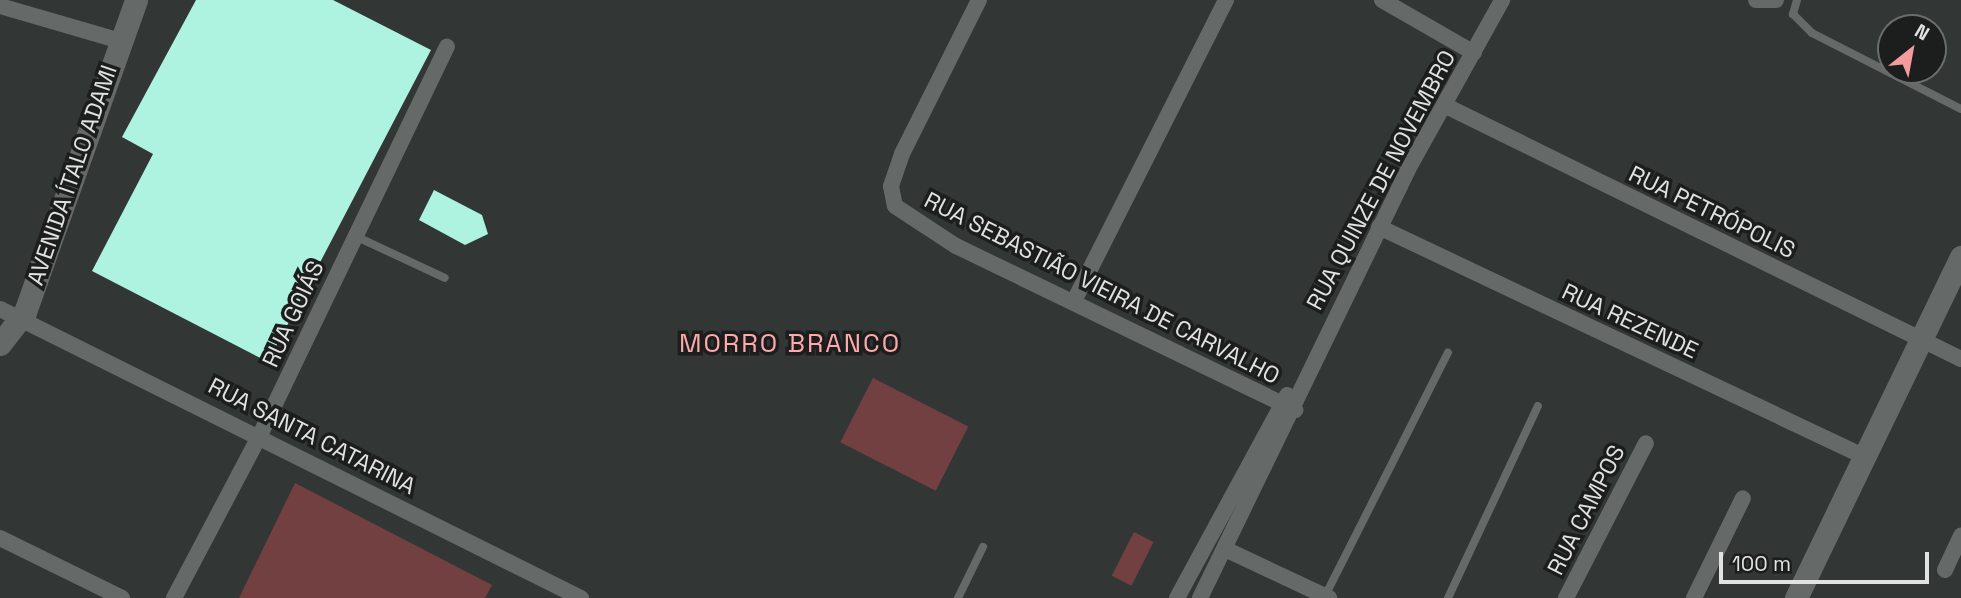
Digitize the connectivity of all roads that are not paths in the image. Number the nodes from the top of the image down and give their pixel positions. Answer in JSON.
{"nodes":[{"id":1,"x":135,"y":0,"type":"edge"},
{"id":2,"x":979,"y":0,"type":"edge"},
{"id":3,"x":1226,"y":0,"type":"edge"},
{"id":4,"x":1382,"y":0,"type":"edge"},
{"id":5,"x":1502,"y":0,"type":"edge"},
{"id":6,"x":1756,"y":0,"type":"edge"},
{"id":7,"x":1776,"y":0,"type":"edge"},
{"id":8,"x":1797,"y":0,"type":"edge"},
{"id":9,"x":0,"y":6,"type":"edge"},
{"id":10,"x":117,"y":40,"type":"junction"},
{"id":11,"x":447,"y":47,"type":"dead end"},
{"id":12,"x":1474,"y":53,"type":"junction"},
{"id":13,"x":1444,"y":105,"type":"junction"},
{"id":14,"x":1961,"y":109,"type":"edge"},
{"id":15,"x":1379,"y":228,"type":"junction"},
{"id":16,"x":355,"y":236,"type":"junction"},
{"id":17,"x":1961,"y":257,"type":"edge"},
{"id":18,"x":445,"y":278,"type":"dead end"},
{"id":19,"x":1074,"y":301,"type":"junction"},
{"id":20,"x":0,"y":309,"type":"edge"},
{"id":21,"x":22,"y":317,"type":"junction"},
{"id":22,"x":1922,"y":340,"type":"junction"},
{"id":23,"x":0,"y":344,"type":"edge"},
{"id":24,"x":1448,"y":353,"type":"dead end"},
{"id":25,"x":1961,"y":359,"type":"edge"},
{"id":26,"x":1289,"y":406,"type":"junction"},
{"id":27,"x":1538,"y":406,"type":"dead end"},
{"id":28,"x":260,"y":435,"type":"junction"},
{"id":29,"x":1646,"y":443,"type":"dead end"},
{"id":30,"x":1863,"y":456,"type":"junction"},
{"id":31,"x":1744,"y":498,"type":"dead end"},
{"id":32,"x":1961,"y":536,"type":"edge"},
{"id":33,"x":0,"y":538,"type":"edge"},
{"id":34,"x":983,"y":547,"type":"dead end"},
{"id":35,"x":1227,"y":550,"type":"junction"},
{"id":36,"x":1197,"y":561,"type":"junction"},
{"id":37,"x":1945,"y":569,"type":"dead end"},
{"id":38,"x":1215,"y":570,"type":"junction"},
{"id":39,"x":1803,"y":595,"type":"edge"},
{"id":40,"x":1326,"y":597,"type":"edge"},
{"id":41,"x":122,"y":598,"type":"edge"},
{"id":42,"x":174,"y":598,"type":"edge"},
{"id":43,"x":581,"y":598,"type":"edge"},
{"id":44,"x":958,"y":598,"type":"edge"},
{"id":45,"x":1177,"y":598,"type":"edge"},
{"id":46,"x":1200,"y":598,"type":"edge"},
{"id":47,"x":1448,"y":598,"type":"edge"},
{"id":48,"x":1566,"y":598,"type":"edge"},
{"id":49,"x":1694,"y":598,"type":"edge"}],
"edges":[{"from":1,"to":10,"type":"main road","name":"AVENIDA ÍTALO ADAMI"},
{"from":2,"to":19,"type":"street","name":"RUA SEBASTIÃO VIEIRA DE CARVALHO"},
{"from":3,"to":19,"type":"street"},
{"from":4,"to":12,"type":"street"},
{"from":5,"to":12,"type":"street","name":"RUA QUINZE DE NOVEMBRO"},
{"from":6,"to":7,"type":"street"},
{"from":8,"to":14,"type":"lane"},
{"from":9,"to":10,"type":"street"},
{"from":10,"to":21,"type":"main road","name":"AVENIDA ÍTALO ADAMI"},
{"from":11,"to":16,"type":"street","name":"RUA GOIÁS"},
{"from":12,"to":13,"type":"street","name":"RUA QUINZE DE NOVEMBRO"},
{"from":13,"to":15,"type":"street","name":"RUA QUINZE DE NOVEMBRO"},
{"from":13,"to":22,"type":"street","name":"RUA PETRÓPOLIS"},
{"from":15,"to":26,"type":"street","name":"RUA QUINZE DE NOVEMBRO"},
{"from":15,"to":30,"type":"street","name":"RUA REZENDE"},
{"from":16,"to":18,"type":"lane"},
{"from":16,"to":28,"type":"street","name":"RUA GOIÁS"},
{"from":17,"to":22,"type":"main road"},
{"from":19,"to":26,"type":"street","name":"RUA SEBASTIÃO VIEIRA DE CARVALHO"},
{"from":20,"to":21,"type":"street","name":"RUA SANTA CATARINA"},
{"from":21,"to":23,"type":"main road","name":"AVENIDA ÍTALO ADAMI"},
{"from":21,"to":28,"type":"street","name":"RUA SANTA CATARINA"},
{"from":22,"to":25,"type":"street","name":"RUA PETRÓPOLIS"},
{"from":22,"to":30,"type":"main road"},
{"from":24,"to":40,"type":"lane"},
{"from":26,"to":35,"type":"street","name":"RUA QUINZE DE NOVEMBRO"},
{"from":26,"to":36,"type":"street","name":"RUA QUINZE DE NOVEMBRO"},
{"from":27,"to":47,"type":"lane"},
{"from":28,"to":42,"type":"street","name":"RUA GOIÁS"},
{"from":28,"to":43,"type":"street","name":"RUA SANTA CATARINA"},
{"from":29,"to":48,"type":"street","name":"RUA CAMPOS"},
{"from":30,"to":39,"type":"main road"},
{"from":31,"to":49,"type":"street"},
{"from":32,"to":37,"type":"street"},
{"from":33,"to":41,"type":"street"},
{"from":34,"to":44,"type":"lane"},
{"from":35,"to":38,"type":"street","name":"RUA QUINZE DE NOVEMBRO"},
{"from":35,"to":40,"type":"street"},
{"from":36,"to":38,"type":"street"},
{"from":36,"to":45,"type":"street","name":"RUA QUINZE DE NOVEMBRO"},
{"from":38,"to":46,"type":"street","name":"RUA QUINZE DE NOVEMBRO"}]}
